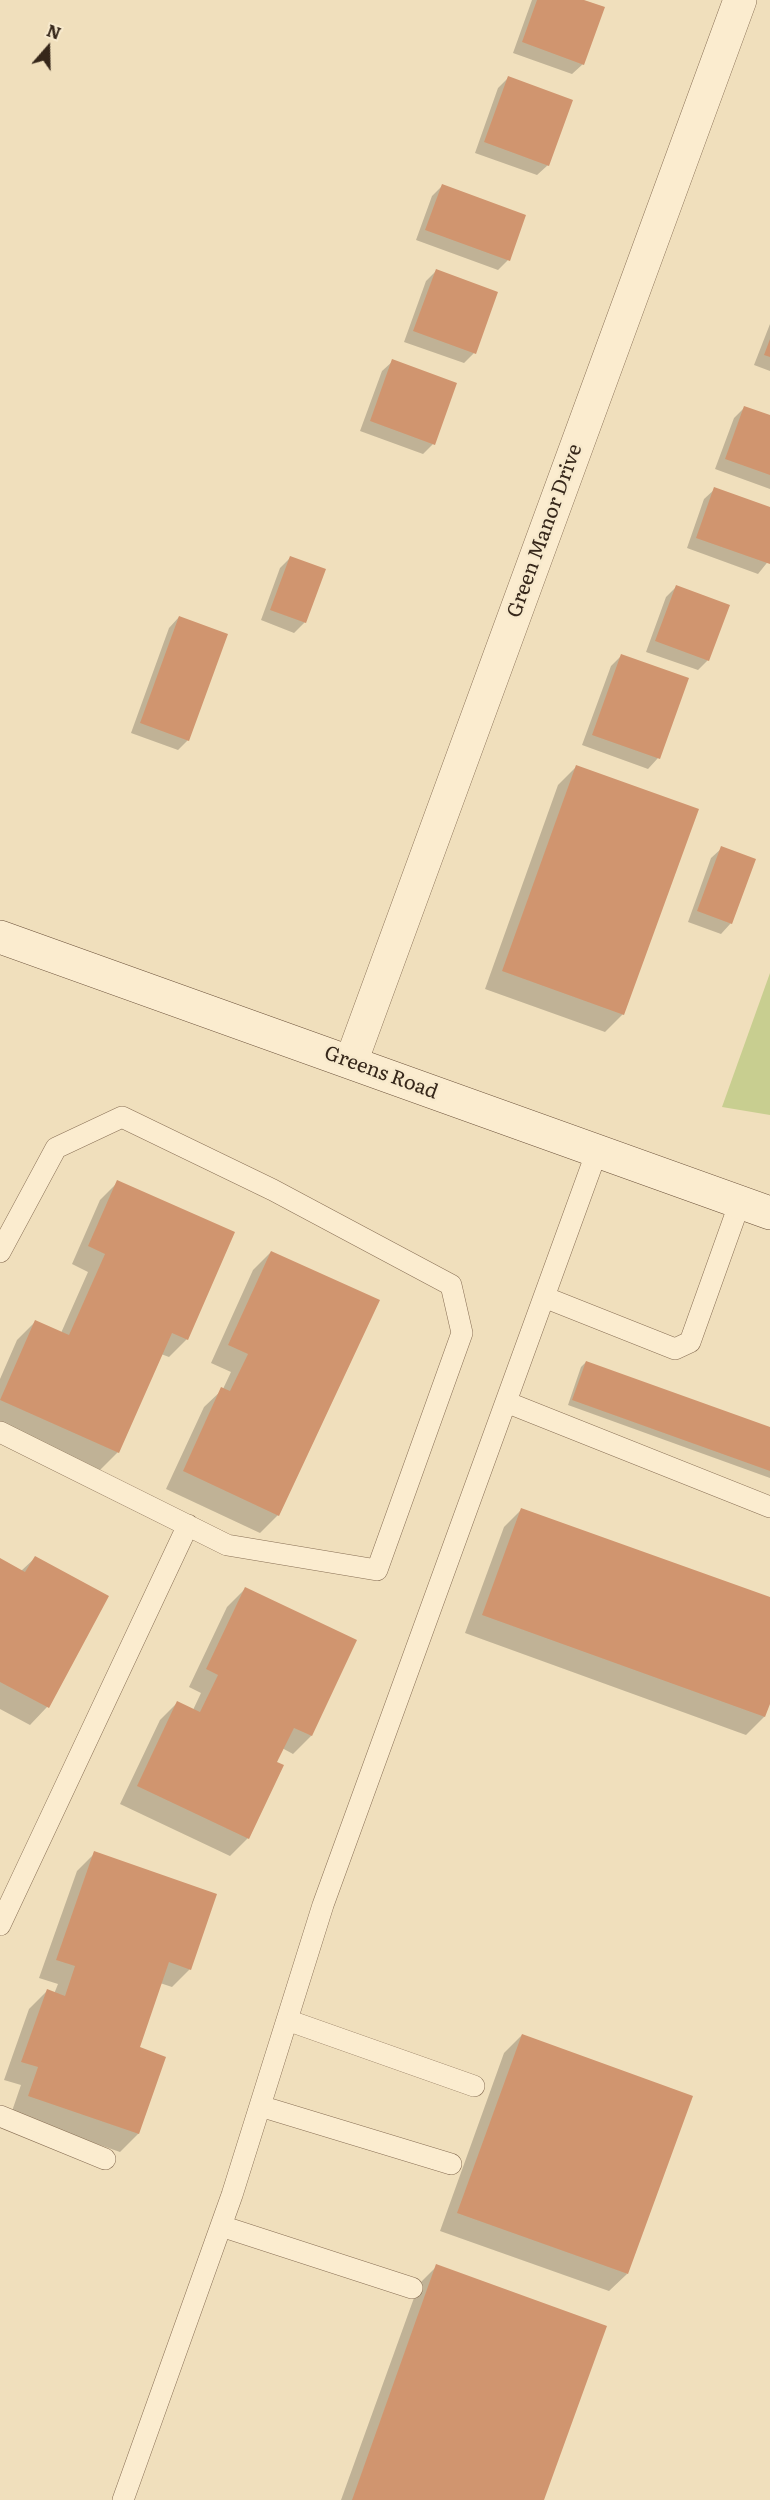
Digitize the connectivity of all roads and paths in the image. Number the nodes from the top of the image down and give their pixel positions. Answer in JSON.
{"nodes":[{"id":1,"x":740,"y":0,"type":"edge"},
{"id":2,"x":0,"y":937,"type":"edge"},
{"id":3,"x":351,"y":1062,"type":"junction"},
{"id":4,"x":597,"y":1151,"type":"junction"},
{"id":5,"x":760,"y":1209,"type":"edge"},
{"id":6,"x":0,"y":1252,"type":"edge"},
{"id":7,"x":544,"y":1297,"type":"junction"},
{"id":8,"x":506,"y":1402,"type":"junction"},
{"id":9,"x":0,"y":1432,"type":"edge"},
{"id":10,"x":770,"y":1508,"type":"edge"},
{"id":11,"x":188,"y":1525,"type":"junction"},
{"id":12,"x":0,"y":1925,"type":"edge"},
{"id":13,"x":287,"y":2020,"type":"junction"},
{"id":14,"x":474,"y":2086,"type":"dead end"},
{"id":15,"x":260,"y":2106,"type":"junction"},
{"id":16,"x":0,"y":2116,"type":"edge"},
{"id":17,"x":105,"y":2159,"type":"dead end"},
{"id":18,"x":451,"y":2164,"type":"dead end"},
{"id":19,"x":221,"y":2226,"type":"junction"},
{"id":20,"x":412,"y":2288,"type":"dead end"},
{"id":21,"x":123,"y":2500,"type":"edge"}],
"edges":[{"from":1,"to":3,"type":"street","name":"Green Manor Drive"},
{"from":2,"to":3,"type":"street","name":"Greens Road"},
{"from":3,"to":4,"type":"street","name":"Greens Road"},
{"from":4,"to":5,"type":"street","name":"Greens Road"},
{"from":4,"to":7,"type":"lane"},
{"from":5,"to":7,"type":"lane"},
{"from":6,"to":11,"type":"lane"},
{"from":7,"to":8,"type":"lane"},
{"from":8,"to":10,"type":"lane"},
{"from":8,"to":13,"type":"lane"},
{"from":9,"to":11,"type":"lane"},
{"from":11,"to":12,"type":"lane"},
{"from":13,"to":14,"type":"lane"},
{"from":13,"to":15,"type":"lane"},
{"from":15,"to":18,"type":"lane"},
{"from":15,"to":19,"type":"lane"},
{"from":16,"to":17,"type":"lane"},
{"from":19,"to":20,"type":"lane"},
{"from":19,"to":21,"type":"lane"}]}
